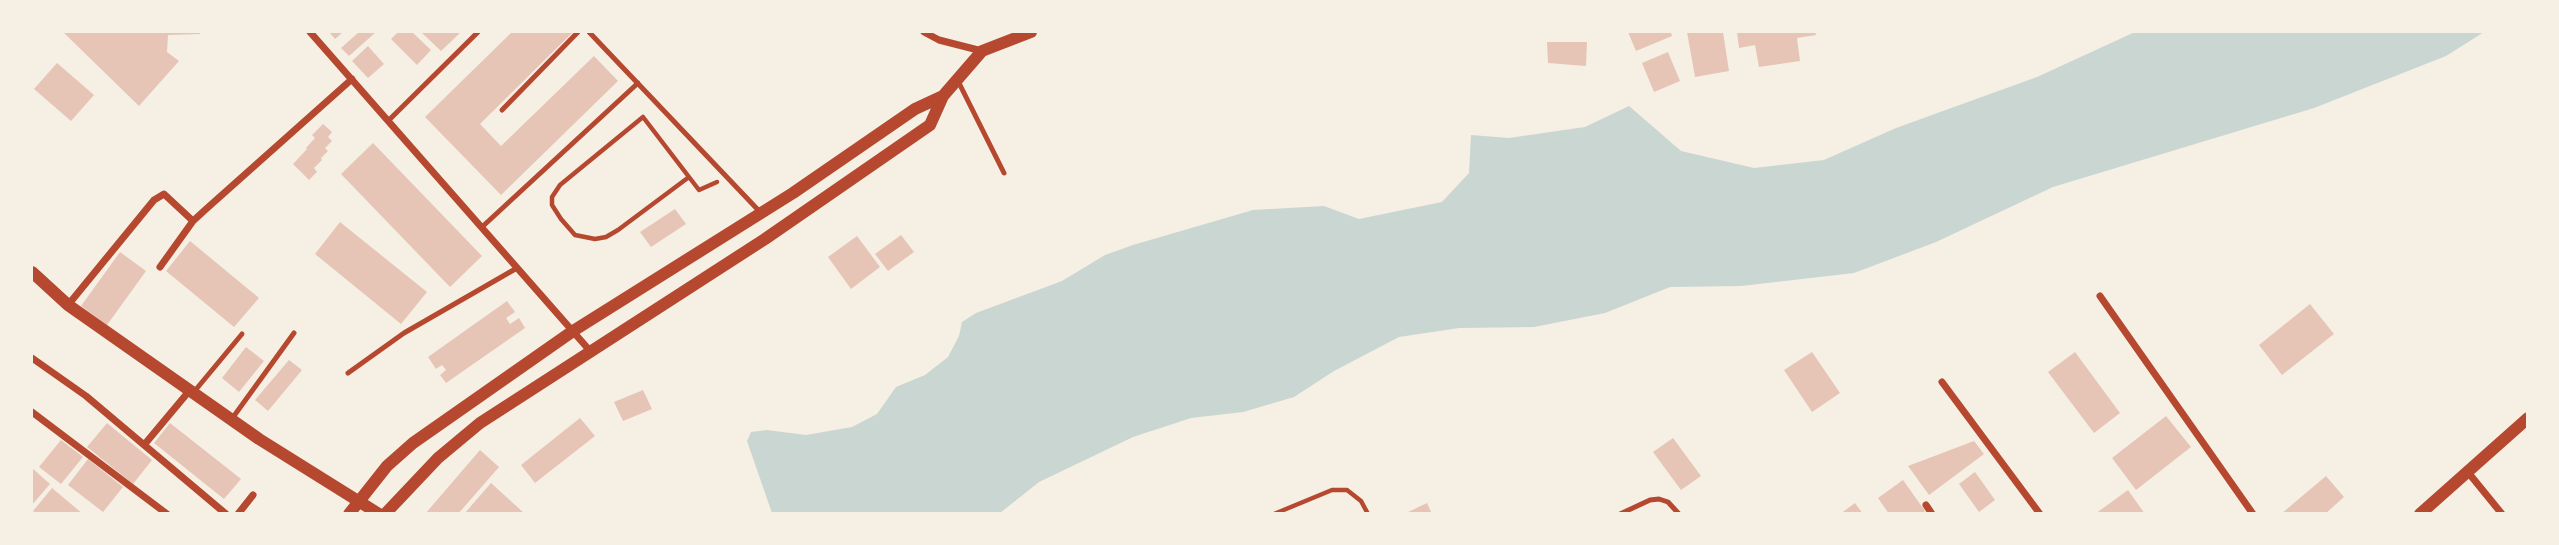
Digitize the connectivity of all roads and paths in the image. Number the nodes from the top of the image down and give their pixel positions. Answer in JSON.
{"nodes":[{"id":1,"x":310,"y":32,"type":"edge"},
{"id":2,"x":478,"y":32,"type":"edge"},
{"id":3,"x":578,"y":32,"type":"edge"},
{"id":4,"x":589,"y":32,"type":"edge"},
{"id":5,"x":924,"y":32,"type":"edge"},
{"id":6,"x":1029,"y":32,"type":"edge"},
{"id":7,"x":982,"y":51,"type":"junction"},
{"id":8,"x":352,"y":79,"type":"junction"},
{"id":9,"x":957,"y":79,"type":"junction"},
{"id":10,"x":638,"y":83,"type":"junction"},
{"id":11,"x":943,"y":96,"type":"junction"},
{"id":12,"x":502,"y":110,"type":"dead end"},
{"id":13,"x":388,"y":121,"type":"junction"},
{"id":14,"x":1004,"y":173,"type":"dead end"},
{"id":15,"x":689,"y":177,"type":"junction"},
{"id":16,"x":727,"y":177,"type":"junction"},
{"id":17,"x":761,"y":213,"type":"junction"},
{"id":18,"x":193,"y":221,"type":"junction"},
{"id":19,"x":482,"y":228,"type":"junction"},
{"id":20,"x":160,"y":267,"type":"dead end"},
{"id":21,"x":517,"y":268,"type":"junction"},
{"id":22,"x":32,"y":272,"type":"edge"},
{"id":23,"x":2100,"y":296,"type":"dead end"},
{"id":24,"x":68,"y":305,"type":"junction"},
{"id":25,"x":573,"y":331,"type":"junction"},
{"id":26,"x":293,"y":333,"type":"dead end"},
{"id":27,"x":242,"y":334,"type":"dead end"},
{"id":28,"x":591,"y":352,"type":"junction"},
{"id":29,"x":32,"y":358,"type":"edge"},
{"id":30,"x":348,"y":373,"type":"dead end"},
{"id":31,"x":1942,"y":382,"type":"dead end"},
{"id":32,"x":191,"y":391,"type":"junction"},
{"id":33,"x":32,"y":412,"type":"edge"},
{"id":34,"x":2528,"y":418,"type":"edge"},
{"id":35,"x":231,"y":419,"type":"junction"},
{"id":36,"x":144,"y":445,"type":"junction"},
{"id":37,"x":2467,"y":471,"type":"junction"},
{"id":38,"x":253,"y":495,"type":"dead end"},
{"id":39,"x":358,"y":501,"type":"junction"},
{"id":40,"x":1926,"y":505,"type":"dead end"},
{"id":41,"x":167,"y":513,"type":"edge"},
{"id":42,"x":226,"y":513,"type":"edge"},
{"id":43,"x":238,"y":513,"type":"edge"},
{"id":44,"x":349,"y":513,"type":"edge"},
{"id":45,"x":379,"y":513,"type":"edge"},
{"id":46,"x":385,"y":513,"type":"edge"},
{"id":47,"x":1274,"y":513,"type":"edge"},
{"id":48,"x":1368,"y":513,"type":"edge"},
{"id":49,"x":1620,"y":513,"type":"edge"},
{"id":50,"x":1679,"y":513,"type":"edge"},
{"id":51,"x":1932,"y":513,"type":"edge"},
{"id":52,"x":2040,"y":513,"type":"edge"},
{"id":53,"x":2253,"y":513,"type":"edge"},
{"id":54,"x":2420,"y":513,"type":"edge"},
{"id":55,"x":2502,"y":513,"type":"edge"}],
"edges":[{"from":1,"to":8,"type":"street"},
{"from":2,"to":13,"type":"lane"},
{"from":3,"to":12,"type":"lane"},
{"from":4,"to":10,"type":"lane"},
{"from":5,"to":7,"type":"street"},
{"from":6,"to":7,"type":"street"},
{"from":7,"to":9,"type":"street"},
{"from":8,"to":13,"type":"street"},
{"from":8,"to":18,"type":"street"},
{"from":9,"to":11,"type":"street"},
{"from":9,"to":14,"type":"lane"},
{"from":10,"to":16,"type":"lane"},
{"from":10,"to":19,"type":"lane"},
{"from":11,"to":17,"type":"street"},
{"from":11,"to":28,"type":"street"},
{"from":13,"to":19,"type":"street"},
{"from":15,"to":15,"type":"path"},
{"from":15,"to":16,"type":"path"},
{"from":16,"to":17,"type":"lane"},
{"from":17,"to":25,"type":"street"},
{"from":18,"to":20,"type":"street"},
{"from":18,"to":24,"type":"street"},
{"from":19,"to":21,"type":"street"},
{"from":21,"to":25,"type":"street"},
{"from":21,"to":30,"type":"lane"},
{"from":22,"to":24,"type":"street"},
{"from":23,"to":53,"type":"street"},
{"from":24,"to":32,"type":"street"},
{"from":25,"to":28,"type":"street"},
{"from":25,"to":39,"type":"street"},
{"from":26,"to":35,"type":"lane"},
{"from":27,"to":32,"type":"lane"},
{"from":28,"to":46,"type":"street"},
{"from":29,"to":36,"type":"street"},
{"from":31,"to":52,"type":"street"},
{"from":32,"to":35,"type":"street"},
{"from":32,"to":36,"type":"street"},
{"from":33,"to":41,"type":"street"},
{"from":34,"to":37,"type":"street"},
{"from":35,"to":39,"type":"street"},
{"from":36,"to":42,"type":"street"},
{"from":37,"to":54,"type":"street"},
{"from":37,"to":55,"type":"street"},
{"from":38,"to":43,"type":"street"},
{"from":39,"to":44,"type":"street"},
{"from":39,"to":45,"type":"street"},
{"from":40,"to":51,"type":"street"},
{"from":47,"to":48,"type":"path"},
{"from":49,"to":50,"type":"lane"}]}
